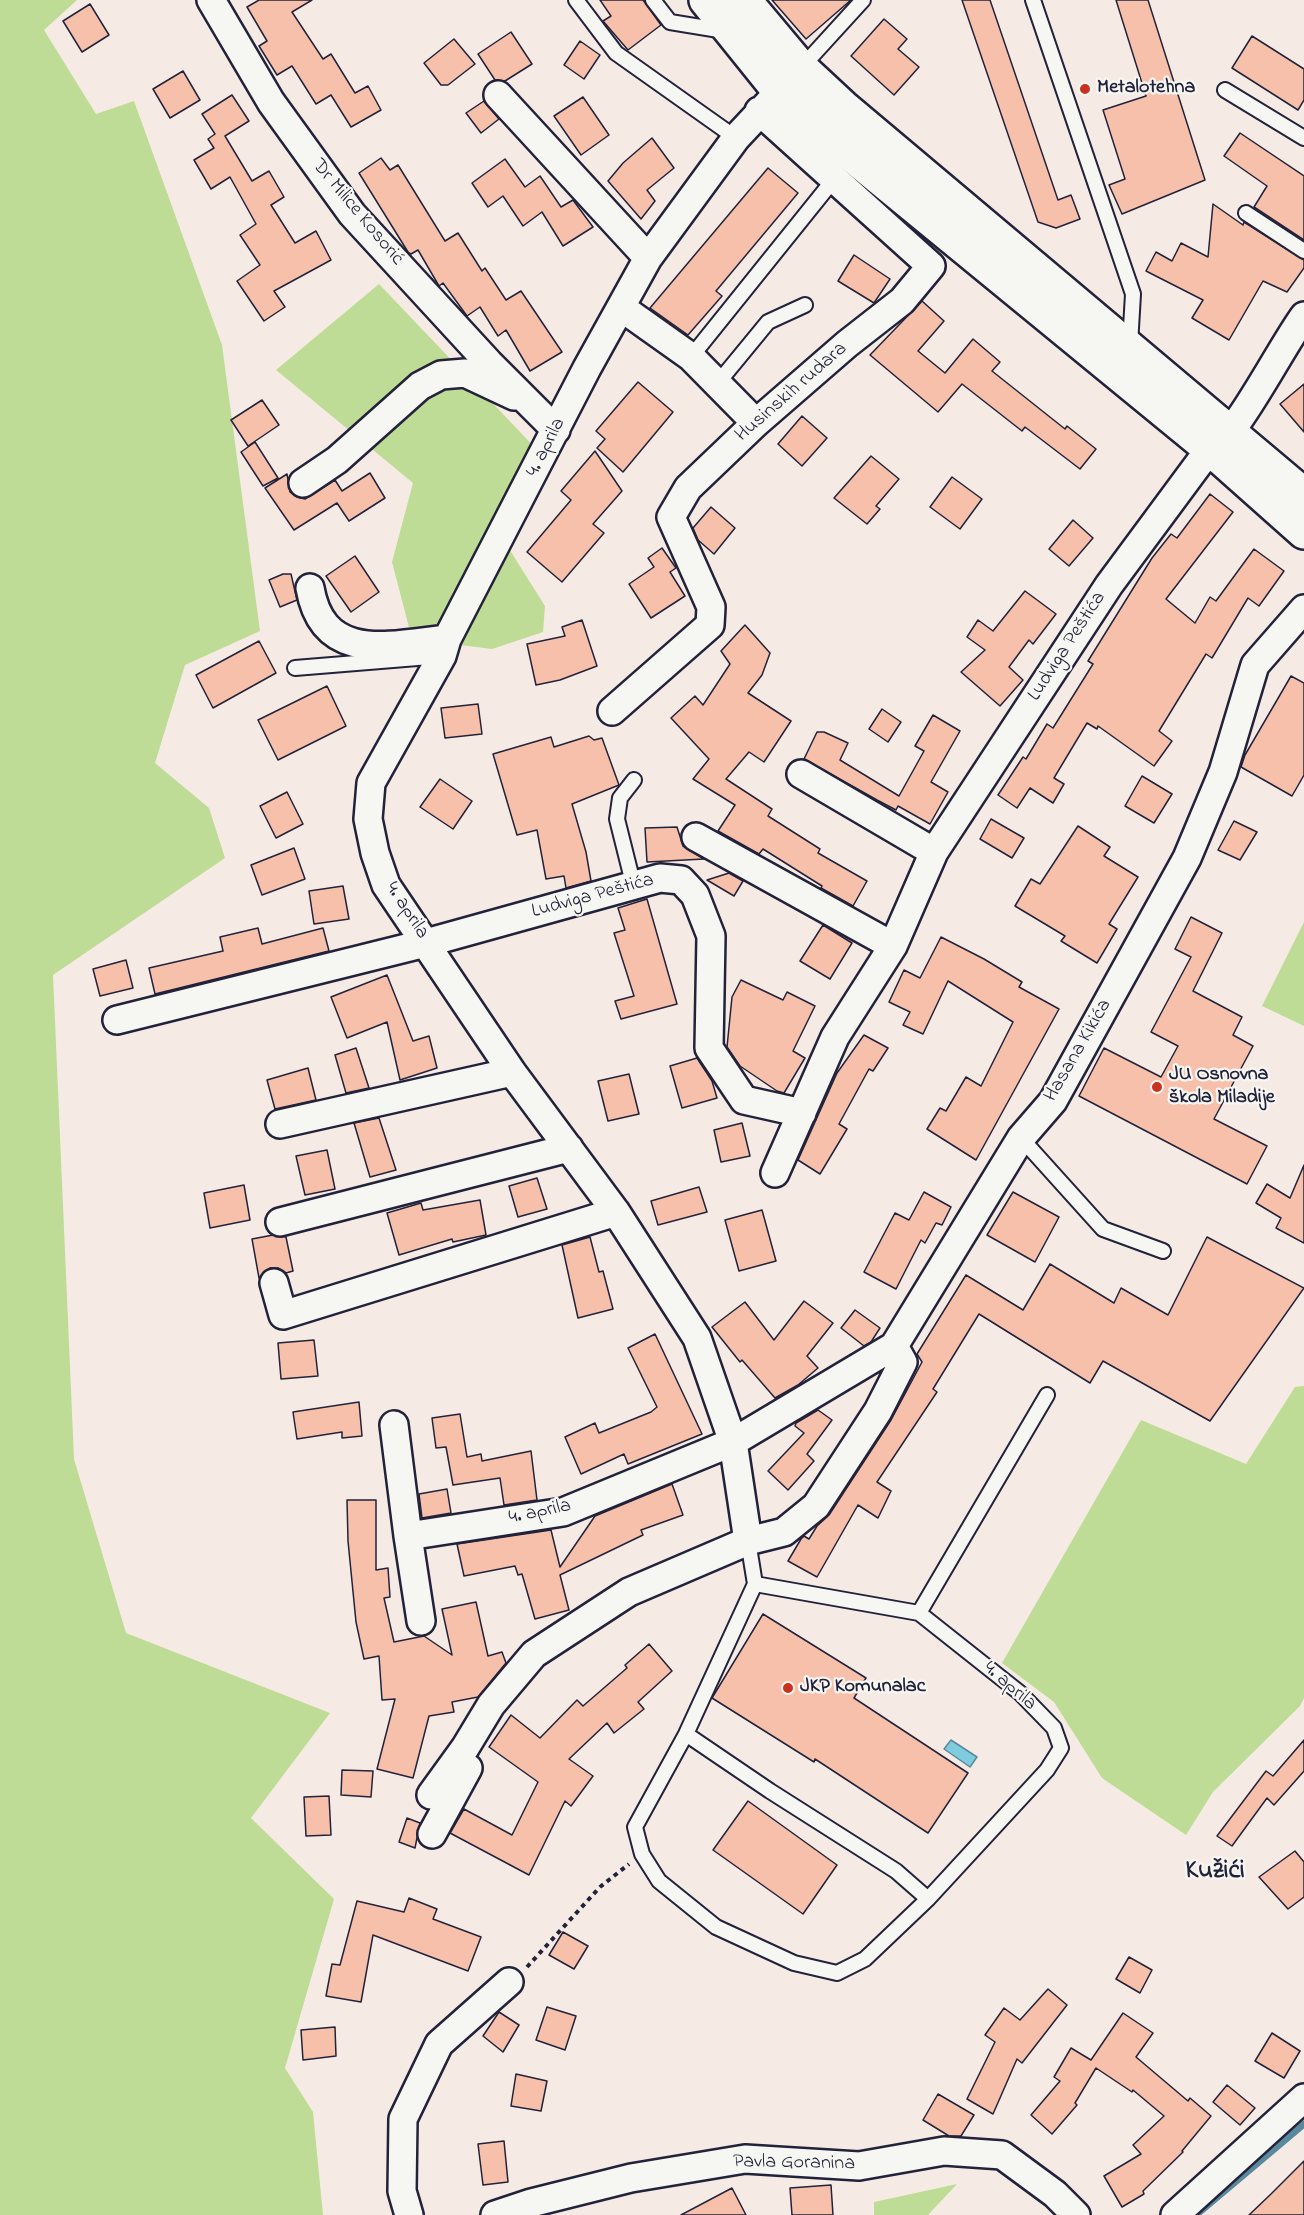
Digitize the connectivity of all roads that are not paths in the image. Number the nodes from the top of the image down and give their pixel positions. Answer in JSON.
{"nodes":[{"id":1,"x":211,"y":0,"type":"edge"},
{"id":2,"x":576,"y":0,"type":"edge"},
{"id":3,"x":653,"y":0,"type":"edge"},
{"id":4,"x":706,"y":0,"type":"edge"},
{"id":5,"x":744,"y":0,"type":"edge"},
{"id":6,"x":863,"y":0,"type":"edge"},
{"id":7,"x":1033,"y":0,"type":"edge"},
{"id":8,"x":733,"y":32,"type":"junction"},
{"id":9,"x":801,"y":68,"type":"junction"},
{"id":10,"x":1225,"y":90,"type":"dead end"},
{"id":11,"x":498,"y":95,"type":"dead end"},
{"id":12,"x":770,"y":102,"type":"junction"},
{"id":13,"x":736,"y":138,"type":"junction"},
{"id":14,"x":1304,"y":138,"type":"edge"},
{"id":15,"x":835,"y":178,"type":"junction"},
{"id":16,"x":1246,"y":213,"type":"dead end"},
{"id":17,"x":1304,"y":251,"type":"edge"},
{"id":18,"x":648,"y":258,"type":"junction"},
{"id":19,"x":804,"y":305,"type":"dead end"},
{"id":20,"x":622,"y":308,"type":"junction"},
{"id":21,"x":1304,"y":316,"type":"edge"},
{"id":22,"x":1130,"y":351,"type":"junction"},
{"id":23,"x":691,"y":357,"type":"junction"},
{"id":24,"x":717,"y":384,"type":"junction"},
{"id":25,"x":531,"y":404,"type":"junction"},
{"id":26,"x":756,"y":423,"type":"junction"},
{"id":27,"x":556,"y":430,"type":"junction"},
{"id":28,"x":1221,"y":443,"type":"junction"},
{"id":29,"x":303,"y":483,"type":"dead end"},
{"id":30,"x":1304,"y":495,"type":"edge"},
{"id":31,"x":1304,"y":532,"type":"edge"},
{"id":32,"x":310,"y":588,"type":"dead end"},
{"id":33,"x":1304,"y":609,"type":"edge"},
{"id":34,"x":445,"y":648,"type":"junction"},
{"id":35,"x":295,"y":668,"type":"dead end"},
{"id":36,"x":612,"y":711,"type":"dead end"},
{"id":37,"x":801,"y":774,"type":"dead end"},
{"id":38,"x":634,"y":780,"type":"dead end"},
{"id":39,"x":696,"y":837,"type":"dead end"},
{"id":40,"x":934,"y":852,"type":"junction"},
{"id":41,"x":634,"y":887,"type":"junction"},
{"id":42,"x":426,"y":943,"type":"junction"},
{"id":43,"x":893,"y":946,"type":"junction"},
{"id":44,"x":117,"y":1020,"type":"dead end"},
{"id":45,"x":512,"y":1072,"type":"junction"},
{"id":46,"x":801,"y":1113,"type":"junction"},
{"id":47,"x":280,"y":1124,"type":"dead end"},
{"id":48,"x":1021,"y":1138,"type":"junction"},
{"id":49,"x":569,"y":1148,"type":"junction"},
{"id":50,"x":775,"y":1173,"type":"dead end"},
{"id":51,"x":616,"y":1212,"type":"junction"},
{"id":52,"x":280,"y":1222,"type":"dead end"},
{"id":53,"x":1163,"y":1251,"type":"dead end"},
{"id":54,"x":274,"y":1283,"type":"dead end"},
{"id":55,"x":894,"y":1346,"type":"junction"},
{"id":56,"x":1047,"y":1395,"type":"dead end"},
{"id":57,"x":394,"y":1425,"type":"dead end"},
{"id":58,"x":733,"y":1442,"type":"junction"},
{"id":59,"x":408,"y":1536,"type":"junction"},
{"id":60,"x":748,"y":1541,"type":"junction"},
{"id":61,"x":755,"y":1584,"type":"junction"},
{"id":62,"x":919,"y":1613,"type":"junction"},
{"id":63,"x":421,"y":1621,"type":"dead end"},
{"id":64,"x":510,"y":1683,"type":"junction"},
{"id":65,"x":686,"y":1734,"type":"junction"},
{"id":66,"x":430,"y":1795,"type":"dead end"},
{"id":67,"x":432,"y":1834,"type":"dead end"},
{"id":68,"x":928,"y":1899,"type":"junction"},
{"id":69,"x":509,"y":1982,"type":"road end"},
{"id":70,"x":1304,"y":2098,"type":"edge"},
{"id":71,"x":1186,"y":2212,"type":"edge"},
{"id":72,"x":409,"y":2215,"type":"edge"},
{"id":73,"x":495,"y":2215,"type":"edge"},
{"id":74,"x":1076,"y":2215,"type":"edge"}],
"edges":[{"from":1,"to":25,"type":"street","name":"Dr Milice Kosorić"},
{"from":2,"to":13,"type":"lane"},
{"from":3,"to":8,"type":"lane"},
{"from":4,"to":8,"type":"main road","name":"Husinskih rudara"},
{"from":5,"to":9,"type":"main road","name":"Husinskih rudara"},
{"from":6,"to":9,"type":"lane"},
{"from":7,"to":22,"type":"lane"},
{"from":8,"to":12,"type":"main road","name":"Husinskih rudara"},
{"from":9,"to":12,"type":"street","name":"4. aprila"},
{"from":9,"to":22,"type":"main road","name":"Husinskih rudara"},
{"from":10,"to":14,"type":"lane"},
{"from":11,"to":18,"type":"street"},
{"from":12,"to":13,"type":"street","name":"4. aprila"},
{"from":12,"to":15,"type":"street","name":"Husinskih rudara"},
{"from":12,"to":28,"type":"main road","name":"Husinskih rudara"},
{"from":13,"to":18,"type":"street","name":"4. aprila"},
{"from":15,"to":23,"type":"lane"},
{"from":15,"to":26,"type":"street","name":"Husinskih rudara"},
{"from":16,"to":17,"type":"lane"},
{"from":18,"to":20,"type":"street","name":"4. aprila"},
{"from":19,"to":24,"type":"lane"},
{"from":20,"to":23,"type":"street"},
{"from":20,"to":27,"type":"street","name":"4. aprila"},
{"from":21,"to":28,"type":"street","name":"Ludviga Peštića"},
{"from":22,"to":28,"type":"main road","name":"Husinskih rudara"},
{"from":23,"to":24,"type":"street"},
{"from":24,"to":26,"type":"street"},
{"from":25,"to":27,"type":"street","name":"Dr Milice Kosorić"},
{"from":25,"to":29,"type":"street","name":"Dr Milice Kosorić"},
{"from":26,"to":36,"type":"street","name":"Husinskih rudara"},
{"from":27,"to":34,"type":"street","name":"4. aprila"},
{"from":28,"to":30,"type":"main road","name":"Husinskih rudara"},
{"from":28,"to":31,"type":"main road","name":"Husinskih rudara"},
{"from":28,"to":40,"type":"street","name":"Ludviga Peštića"},
{"from":32,"to":34,"type":"street"},
{"from":33,"to":48,"type":"street","name":"Hasana Kikića"},
{"from":34,"to":35,"type":"lane"},
{"from":34,"to":42,"type":"street","name":"4. aprila"},
{"from":37,"to":40,"type":"street"},
{"from":38,"to":41,"type":"lane"},
{"from":39,"to":43,"type":"street"},
{"from":40,"to":43,"type":"street","name":"Ludviga Peštića"},
{"from":41,"to":42,"type":"street","name":"Ludviga Peštića"},
{"from":41,"to":46,"type":"street","name":"Ludviga Peštića"},
{"from":42,"to":44,"type":"street","name":"Ludviga Peštića"},
{"from":42,"to":45,"type":"street","name":"4. aprila"},
{"from":43,"to":46,"type":"street","name":"Ludviga Peštića"},
{"from":45,"to":47,"type":"street"},
{"from":45,"to":49,"type":"street","name":"4. aprila"},
{"from":46,"to":50,"type":"street","name":"Ludviga Peštića"},
{"from":48,"to":53,"type":"lane"},
{"from":48,"to":55,"type":"street","name":"Hasana Kikića"},
{"from":49,"to":51,"type":"street","name":"4. aprila"},
{"from":49,"to":52,"type":"street"},
{"from":51,"to":54,"type":"street"},
{"from":51,"to":58,"type":"street","name":"4. aprila"},
{"from":55,"to":58,"type":"street","name":"Hasana Kikića"},
{"from":55,"to":60,"type":"street"},
{"from":56,"to":62,"type":"lane"},
{"from":57,"to":59,"type":"street"},
{"from":58,"to":59,"type":"street","name":"4. aprila"},
{"from":58,"to":60,"type":"street","name":"4. aprila"},
{"from":59,"to":63,"type":"street"},
{"from":60,"to":61,"type":"lane","name":"4. aprila"},
{"from":60,"to":64,"type":"street"},
{"from":61,"to":62,"type":"lane","name":"4. aprila"},
{"from":61,"to":65,"type":"lane"},
{"from":62,"to":68,"type":"lane","name":"4. aprila"},
{"from":64,"to":66,"type":"street"},
{"from":64,"to":67,"type":"street"},
{"from":65,"to":68,"type":"lane"},
{"from":65,"to":68,"type":"lane"},
{"from":69,"to":72,"type":"street"},
{"from":70,"to":71,"type":"street"},
{"from":73,"to":74,"type":"street","name":"Pavla Goranina"}]}
